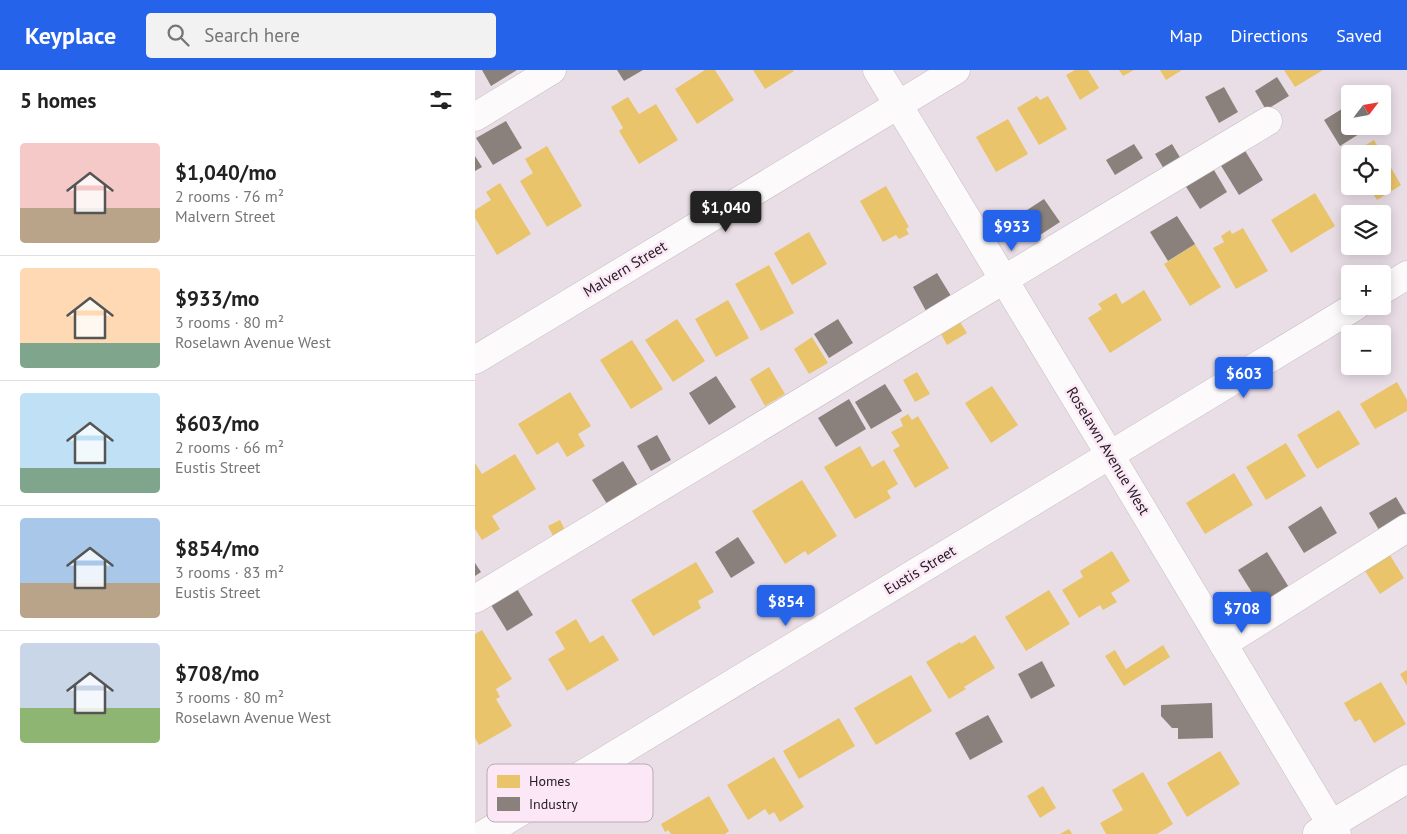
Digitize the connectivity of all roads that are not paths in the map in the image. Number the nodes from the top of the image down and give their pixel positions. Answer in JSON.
{"nodes":[{"id":1,"x":552,"y":70,"type":"edge"},
{"id":2,"x":877,"y":70,"type":"edge"},
{"id":3,"x":956,"y":70,"type":"edge"},
{"id":4,"x":898,"y":105,"type":"junction"},
{"id":5,"x":475,"y":117,"type":"edge"},
{"id":6,"x":1268,"y":121,"type":"dead end"},
{"id":7,"x":1407,"y":276,"type":"edge"},
{"id":8,"x":1003,"y":279,"type":"junction"},
{"id":9,"x":1391,"y":285,"type":"edge"},
{"id":10,"x":1341,"y":315,"type":"edge"},
{"id":11,"x":475,"y":360,"type":"edge"},
{"id":12,"x":1111,"y":456,"type":"junction"},
{"id":13,"x":1407,"y":528,"type":"edge"},
{"id":14,"x":475,"y":599,"type":"edge"},
{"id":15,"x":1223,"y":644,"type":"junction"},
{"id":16,"x":600,"y":764,"type":"edge"},
{"id":17,"x":1407,"y":779,"type":"edge"},
{"id":18,"x":504,"y":822,"type":"edge"},
{"id":19,"x":1328,"y":831,"type":"edge"},
{"id":20,"x":484,"y":834,"type":"edge"}],
"edges":[{"from":1,"to":5,"type":"street"},
{"from":2,"to":4,"type":"street","name":"Roselawn Avenue West"},
{"from":3,"to":4,"type":"street","name":"Malvern Street"},
{"from":4,"to":8,"type":"street","name":"Roselawn Avenue West"},
{"from":4,"to":11,"type":"street","name":"Malvern Street"},
{"from":6,"to":8,"type":"street"},
{"from":7,"to":9,"type":"street"},
{"from":8,"to":12,"type":"street","name":"Roselawn Avenue West"},
{"from":8,"to":14,"type":"street"},
{"from":10,"to":12,"type":"street","name":"Eustis Street"},
{"from":12,"to":15,"type":"street","name":"Roselawn Avenue West"},
{"from":12,"to":16,"type":"street","name":"Eustis Street"},
{"from":13,"to":15,"type":"street"},
{"from":15,"to":19,"type":"street","name":"Roselawn Avenue West"},
{"from":17,"to":19,"type":"street"},
{"from":18,"to":20,"type":"street","name":"Eustis Street"}]}
